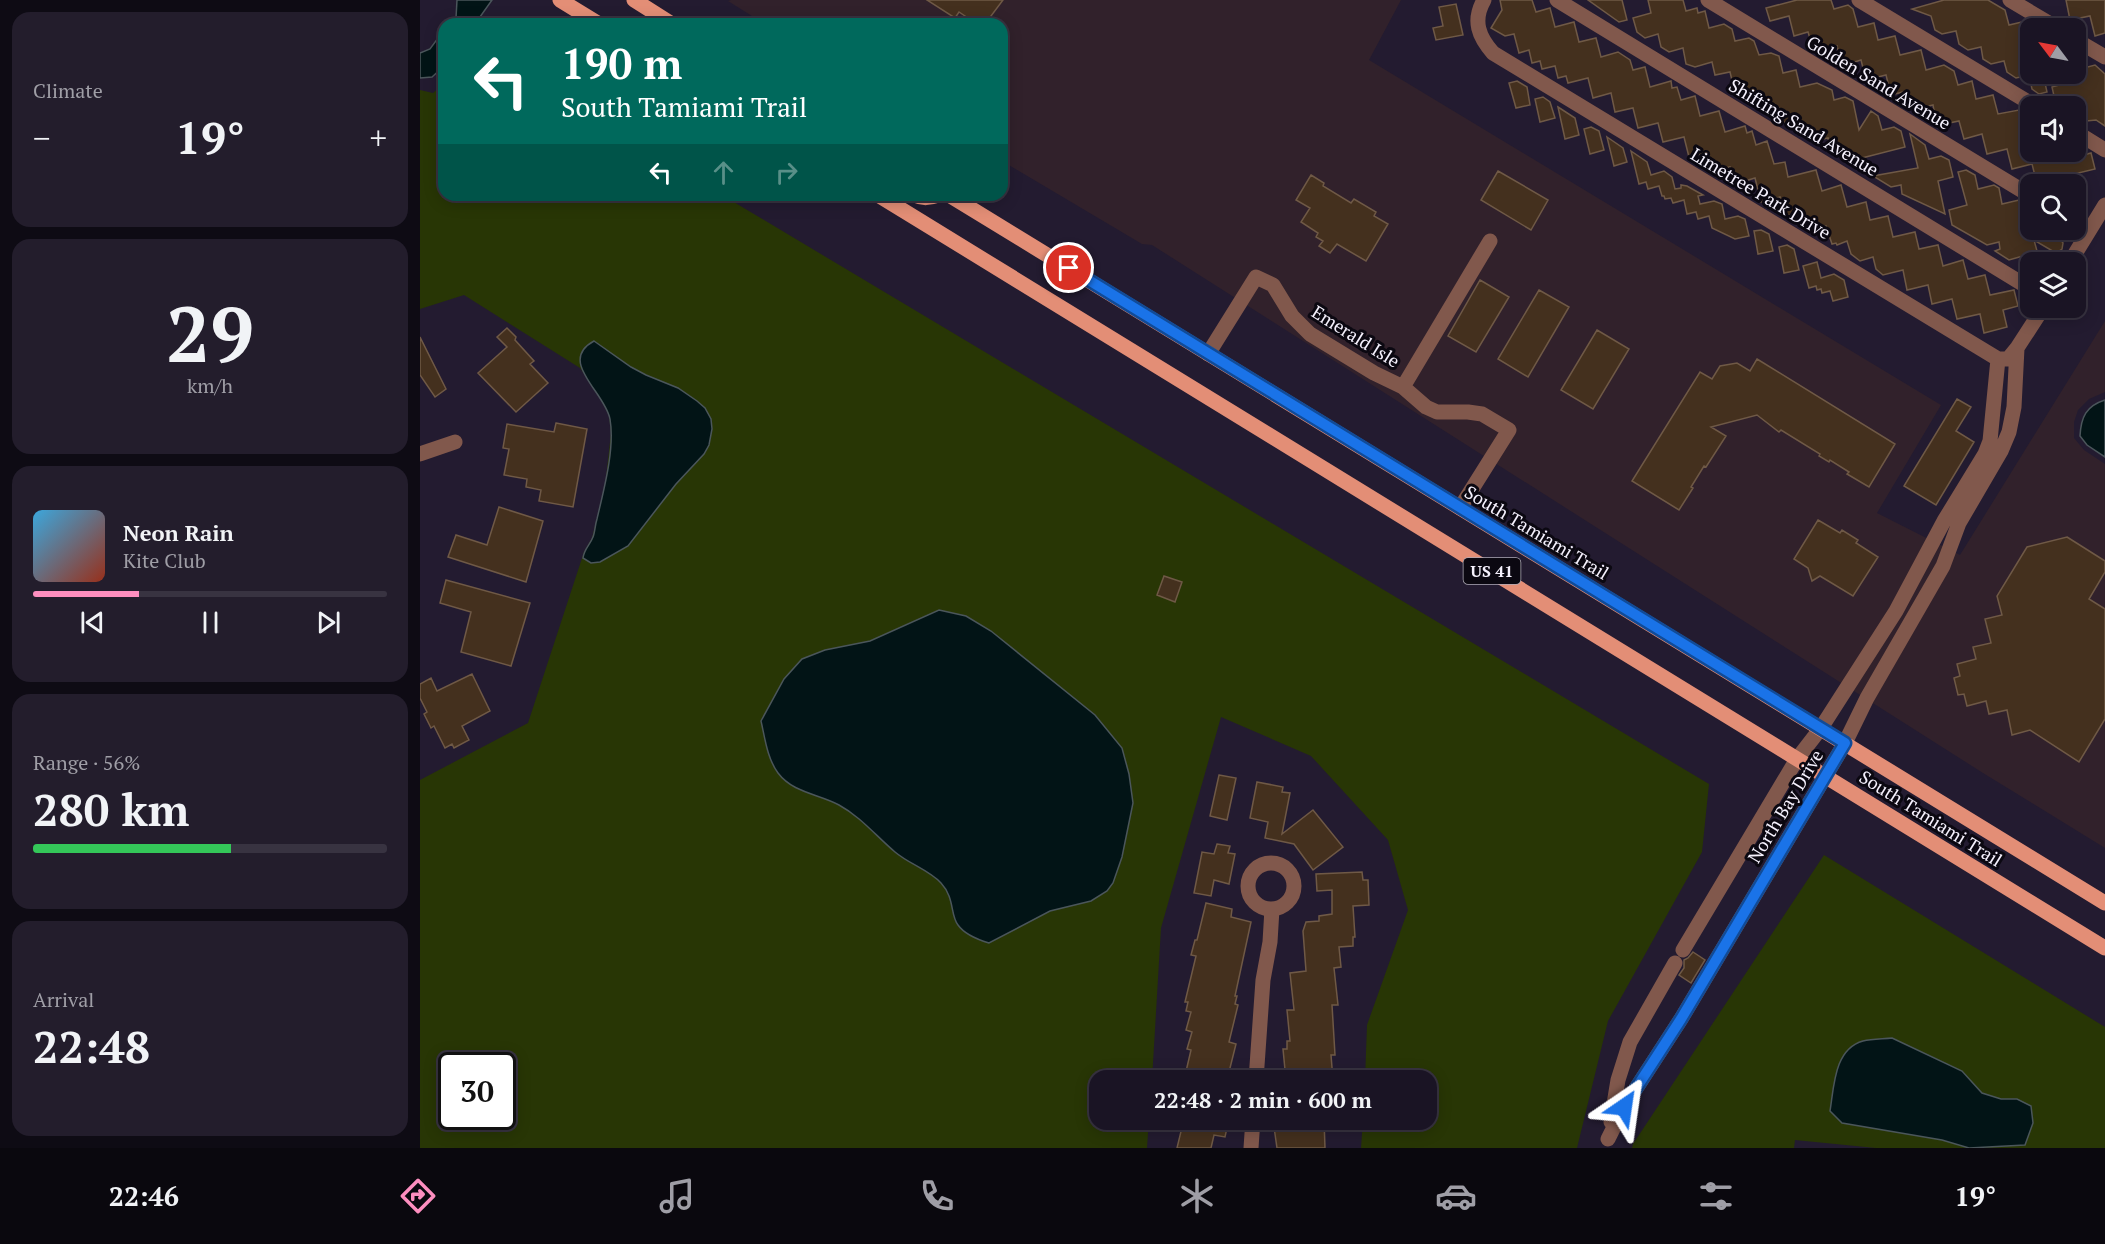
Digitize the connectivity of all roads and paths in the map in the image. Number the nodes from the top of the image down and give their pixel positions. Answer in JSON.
{"nodes":[{"id":1,"x":560,"y":0,"type":"edge"},
{"id":2,"x":634,"y":0,"type":"edge"},
{"id":3,"x":1484,"y":0,"type":"edge"},
{"id":4,"x":1557,"y":0,"type":"edge"},
{"id":5,"x":1708,"y":0,"type":"edge"},
{"id":6,"x":1859,"y":0,"type":"edge"},
{"id":7,"x":2010,"y":0,"type":"edge"},
{"id":8,"x":589,"y":18,"type":"edge"},
{"id":9,"x":662,"y":18,"type":"edge"},
{"id":10,"x":2040,"y":18,"type":"edge"},
{"id":11,"x":2086,"y":46,"type":"edge"},
{"id":12,"x":2105,"y":57,"type":"edge"},
{"id":13,"x":2020,"y":97,"type":"edge"},
{"id":14,"x":2086,"y":138,"type":"edge"},
{"id":15,"x":2105,"y":150,"type":"edge"},
{"id":16,"x":2020,"y":189,"type":"edge"},
{"id":17,"x":888,"y":201,"type":"edge"},
{"id":18,"x":959,"y":201,"type":"edge"},
{"id":19,"x":2105,"y":205,"type":"edge"},
{"id":20,"x":2086,"y":223,"type":"edge"},
{"id":21,"x":1491,"y":241,"type":"dead end"},
{"id":22,"x":2020,"y":281,"type":"edge"},
{"id":23,"x":2036,"y":318,"type":"edge"},
{"id":24,"x":2017,"y":348,"type":"junction"},
{"id":25,"x":1208,"y":354,"type":"junction"},
{"id":26,"x":1998,"y":359,"type":"junction"},
{"id":27,"x":1403,"y":387,"type":"junction"},
{"id":28,"x":1993,"y":410,"type":"junction"},
{"id":29,"x":2013,"y":413,"type":"junction"},
{"id":30,"x":455,"y":442,"type":"dead end"},
{"id":31,"x":420,"y":454,"type":"edge"},
{"id":32,"x":1460,"y":508,"type":"junction"},
{"id":33,"x":1821,"y":728,"type":"junction"},
{"id":34,"x":1845,"y":743,"type":"junction"},
{"id":35,"x":1797,"y":759,"type":"junction"},
{"id":36,"x":1825,"y":776,"type":"junction"},
{"id":37,"x":2105,"y":903,"type":"edge"},
{"id":38,"x":1272,"y":909,"type":"dead end"},
{"id":39,"x":2105,"y":948,"type":"edge"},
{"id":40,"x":1257,"y":1070,"type":"edge"},
{"id":41,"x":1252,"y":1130,"type":"edge"},
{"id":42,"x":1607,"y":1143,"type":"edge"},
{"id":43,"x":1251,"y":1148,"type":"edge"}],
"edges":[{"from":1,"to":8,"type":"main road"},
{"from":2,"to":9,"type":"main road"},
{"from":3,"to":26,"type":"street","name":"Limetree Park Drive"},
{"from":4,"to":22,"type":"street","name":"Shifting Sand Avenue"},
{"from":5,"to":16,"type":"street","name":"Golden Sand Avenue"},
{"from":6,"to":13,"type":"street"},
{"from":7,"to":10,"type":"street"},
{"from":11,"to":12,"type":"street"},
{"from":14,"to":15,"type":"street"},
{"from":17,"to":35,"type":"main road","name":"South Tamiami Trail","number":"US 41"},
{"from":18,"to":25,"type":"main road","name":"South Tamiami Trail","number":"US 41"},
{"from":19,"to":20,"type":"street"},
{"from":21,"to":27,"type":"street","name":"Emerald Isle"},
{"from":23,"to":24,"type":"street"},
{"from":24,"to":26,"type":"street"},
{"from":24,"to":29,"type":"street","name":"North Bay Drive"},
{"from":25,"to":27,"type":"street","name":"Emerald Isle"},
{"from":25,"to":32,"type":"main road","name":"South Tamiami Trail","number":"US 41"},
{"from":26,"to":28,"type":"street","name":"North Bay Drive"},
{"from":27,"to":32,"type":"street","name":"Emerald Isle"},
{"from":28,"to":29,"type":"street"},
{"from":28,"to":33,"type":"street","name":"North Bay Drive"},
{"from":29,"to":34,"type":"street","name":"North Bay Drive"},
{"from":30,"to":31,"type":"street"},
{"from":32,"to":33,"type":"main road","name":"South Tamiami Trail","number":"US 41"},
{"from":33,"to":34,"type":"main road","name":"South Tamiami Trail","number":"US 41"},
{"from":33,"to":35,"type":"street","name":"North Bay Drive"},
{"from":34,"to":36,"type":"street","name":"North Bay Drive"},
{"from":34,"to":37,"type":"main road","name":"South Tamiami Trail","number":"US 41"},
{"from":35,"to":36,"type":"main road","name":"South Tamiami Trail","number":"US 41"},
{"from":35,"to":42,"type":"street","name":"North Bay Drive"},
{"from":36,"to":39,"type":"main road","name":"South Tamiami Trail","number":"US 41"},
{"from":36,"to":42,"type":"street","name":"North Bay Drive"},
{"from":38,"to":40,"type":"street"},
{"from":41,"to":43,"type":"street"}]}
